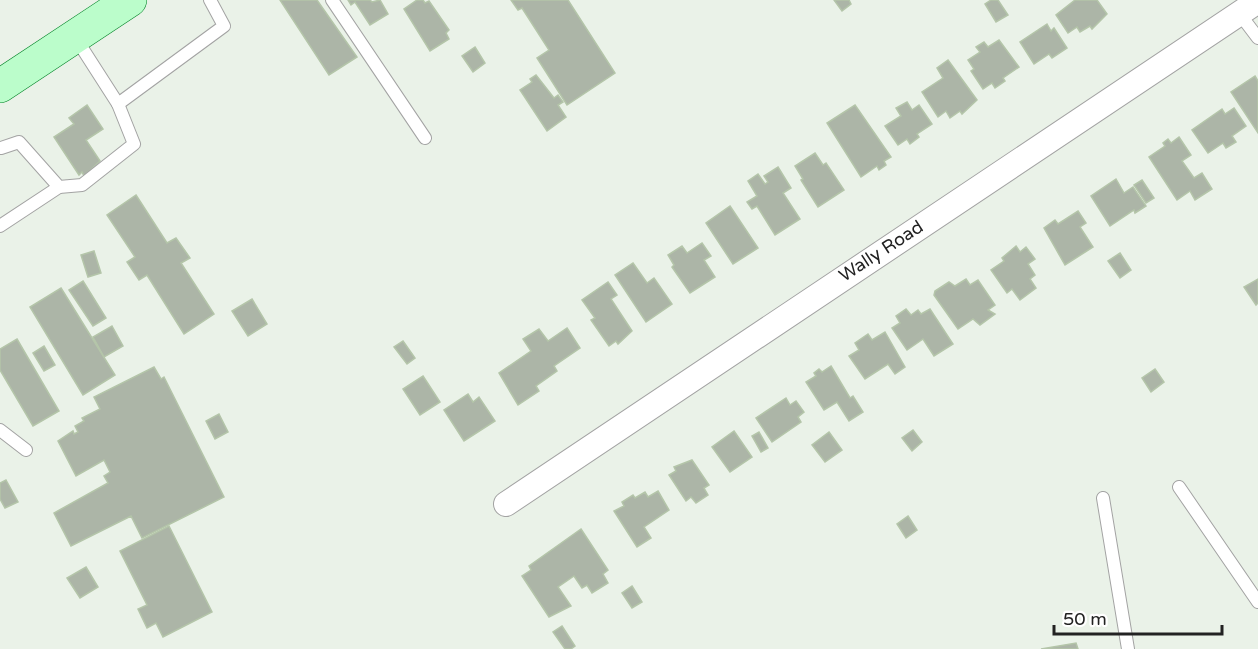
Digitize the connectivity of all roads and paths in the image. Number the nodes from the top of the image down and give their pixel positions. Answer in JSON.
{"nodes":[{"id":1,"x":130,"y":0,"type":"edge"},
{"id":2,"x":210,"y":0,"type":"edge"},
{"id":3,"x":332,"y":0,"type":"edge"},
{"id":4,"x":1248,"y":7,"type":"edge"},
{"id":5,"x":75,"y":37,"type":"junction"},
{"id":6,"x":1258,"y":38,"type":"edge"},
{"id":7,"x":0,"y":86,"type":"edge"},
{"id":8,"x":117,"y":104,"type":"junction"},
{"id":9,"x":425,"y":138,"type":"dead end"},
{"id":10,"x":0,"y":148,"type":"edge"},
{"id":11,"x":59,"y":187,"type":"junction"},
{"id":12,"x":0,"y":226,"type":"edge"},
{"id":13,"x":0,"y":430,"type":"edge"},
{"id":14,"x":26,"y":450,"type":"dead end"},
{"id":15,"x":1179,"y":487,"type":"dead end"},
{"id":16,"x":1103,"y":498,"type":"dead end"},
{"id":17,"x":506,"y":504,"type":"dead end"},
{"id":18,"x":1258,"y":602,"type":"edge"},
{"id":19,"x":1128,"y":649,"type":"edge"}],
"edges":[{"from":1,"to":5,"type":"main road"},
{"from":2,"to":8,"type":"lane"},
{"from":3,"to":9,"type":"lane"},
{"from":4,"to":6,"type":"lane"},
{"from":4,"to":17,"type":"street","name":"Wally Road"},
{"from":5,"to":7,"type":"main road"},
{"from":5,"to":8,"type":"lane"},
{"from":8,"to":11,"type":"lane"},
{"from":10,"to":11,"type":"lane"},
{"from":11,"to":12,"type":"lane"},
{"from":13,"to":14,"type":"lane"},
{"from":15,"to":18,"type":"lane"},
{"from":16,"to":19,"type":"lane"}]}
